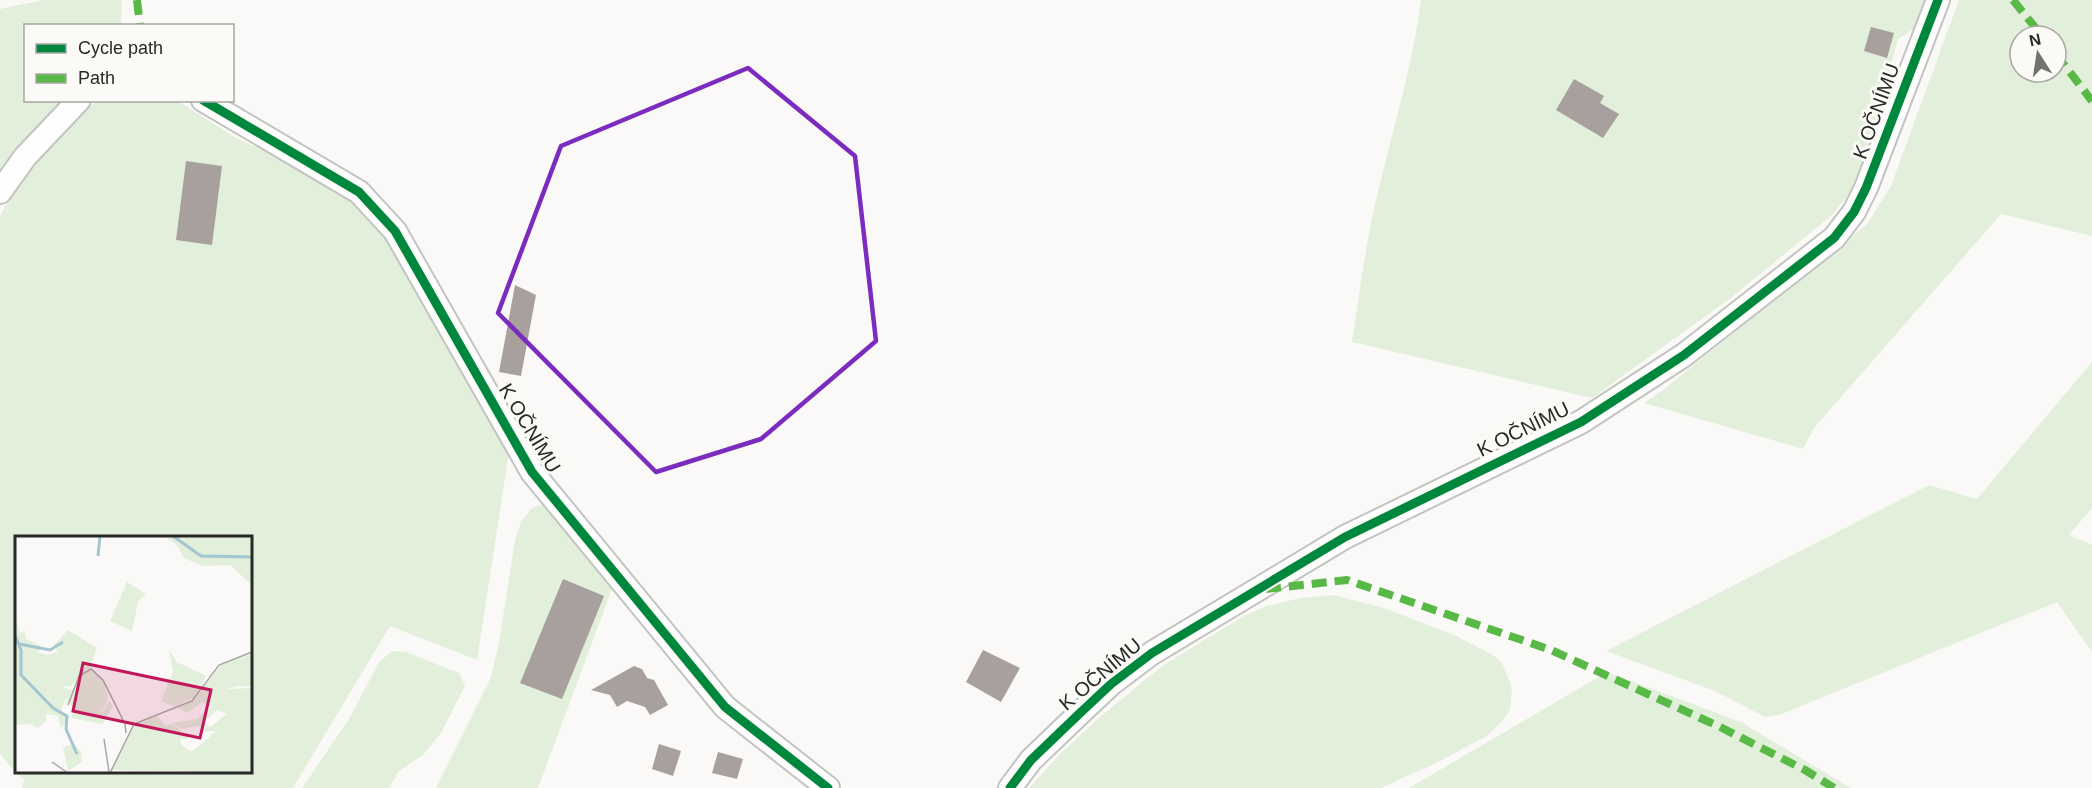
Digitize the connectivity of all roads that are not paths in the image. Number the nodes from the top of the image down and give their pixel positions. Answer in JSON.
{"nodes":[{"id":1,"x":1938,"y":0,"type":"edge"},
{"id":2,"x":77,"y":102,"type":"edge"},
{"id":3,"x":206,"y":102,"type":"edge"},
{"id":4,"x":0,"y":192,"type":"edge"},
{"id":5,"x":828,"y":788,"type":"edge"},
{"id":6,"x":1010,"y":788,"type":"edge"}],
"edges":[{"from":1,"to":6,"type":"street","name":"K OČNÍMU"},
{"from":2,"to":4,"type":"street"},
{"from":3,"to":5,"type":"street","name":"K OČNÍMU"}]}
